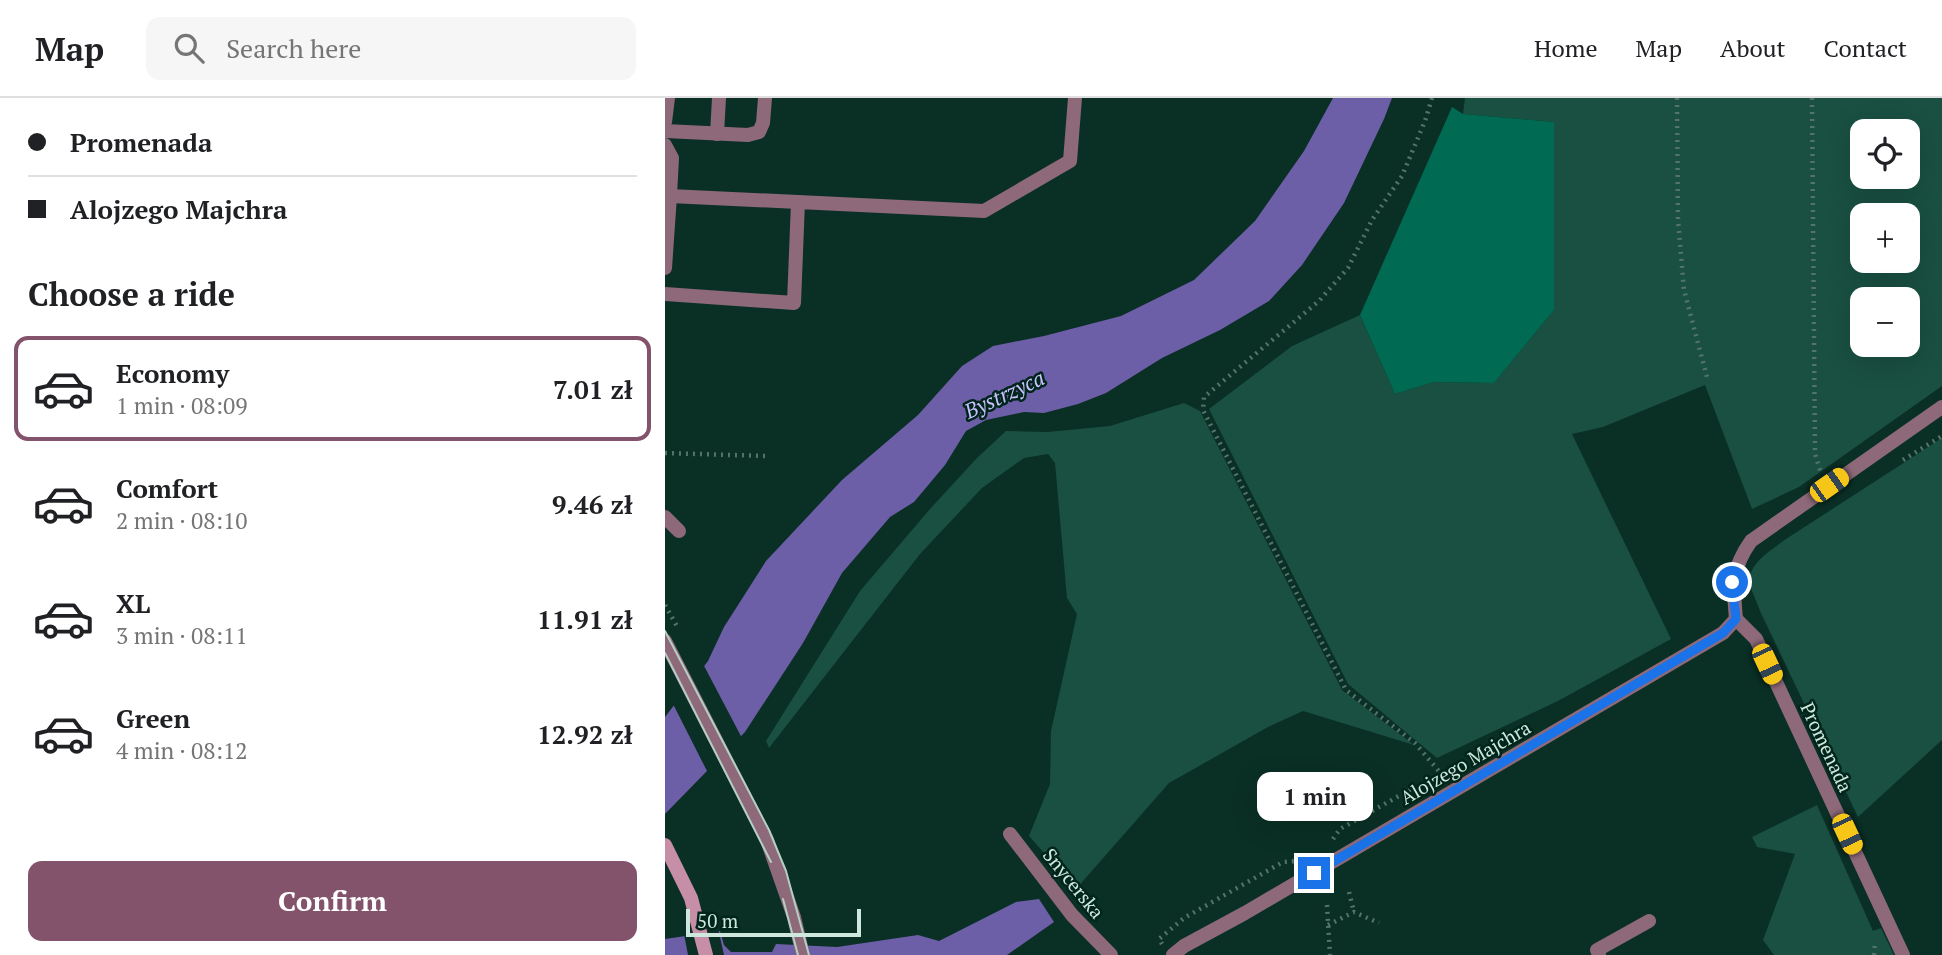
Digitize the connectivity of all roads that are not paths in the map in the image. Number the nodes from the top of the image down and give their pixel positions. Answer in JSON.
{"nodes":[{"id":1,"x":668,"y":98,"type":"edge"},
{"id":2,"x":719,"y":98,"type":"edge"},
{"id":3,"x":765,"y":98,"type":"edge"},
{"id":4,"x":1075,"y":98,"type":"edge"},
{"id":5,"x":665,"y":122,"type":"edge"},
{"id":6,"x":665,"y":131,"type":"edge"},
{"id":7,"x":717,"y":134,"type":"junction"},
{"id":8,"x":665,"y":145,"type":"edge"},
{"id":9,"x":670,"y":196,"type":"junction"},
{"id":10,"x":798,"y":202,"type":"junction"},
{"id":11,"x":665,"y":268,"type":"edge"},
{"id":12,"x":665,"y":294,"type":"edge"},
{"id":13,"x":1942,"y":407,"type":"edge"},
{"id":14,"x":665,"y":517,"type":"edge"},
{"id":15,"x":679,"y":531,"type":"dead end"},
{"id":16,"x":1736,"y":619,"type":"junction"},
{"id":17,"x":665,"y":641,"type":"edge"},
{"id":18,"x":1010,"y":834,"type":"dead end"},
{"id":19,"x":665,"y":845,"type":"edge"},
{"id":20,"x":1649,"y":921,"type":"dead end"},
{"id":21,"x":706,"y":955,"type":"edge"},
{"id":22,"x":803,"y":955,"type":"edge"},
{"id":23,"x":1111,"y":955,"type":"edge"},
{"id":24,"x":1174,"y":955,"type":"edge"},
{"id":25,"x":1599,"y":955,"type":"edge"},
{"id":26,"x":1903,"y":955,"type":"edge"}],
"edges":[{"from":1,"to":5,"type":"street"},
{"from":2,"to":7,"type":"street"},
{"from":3,"to":7,"type":"street"},
{"from":4,"to":10,"type":"street"},
{"from":6,"to":7,"type":"street"},
{"from":8,"to":9,"type":"street"},
{"from":9,"to":10,"type":"street"},
{"from":9,"to":11,"type":"street"},
{"from":10,"to":12,"type":"street"},
{"from":13,"to":16,"type":"street"},
{"from":14,"to":15,"type":"street"},
{"from":16,"to":24,"type":"street","name":"Alojzego Majchra"},
{"from":16,"to":26,"type":"street","name":"Promenada"},
{"from":17,"to":22,"type":"street"},
{"from":18,"to":23,"type":"street","name":"Snycerska"},
{"from":19,"to":21,"type":"main road"},
{"from":20,"to":25,"type":"street"}]}
